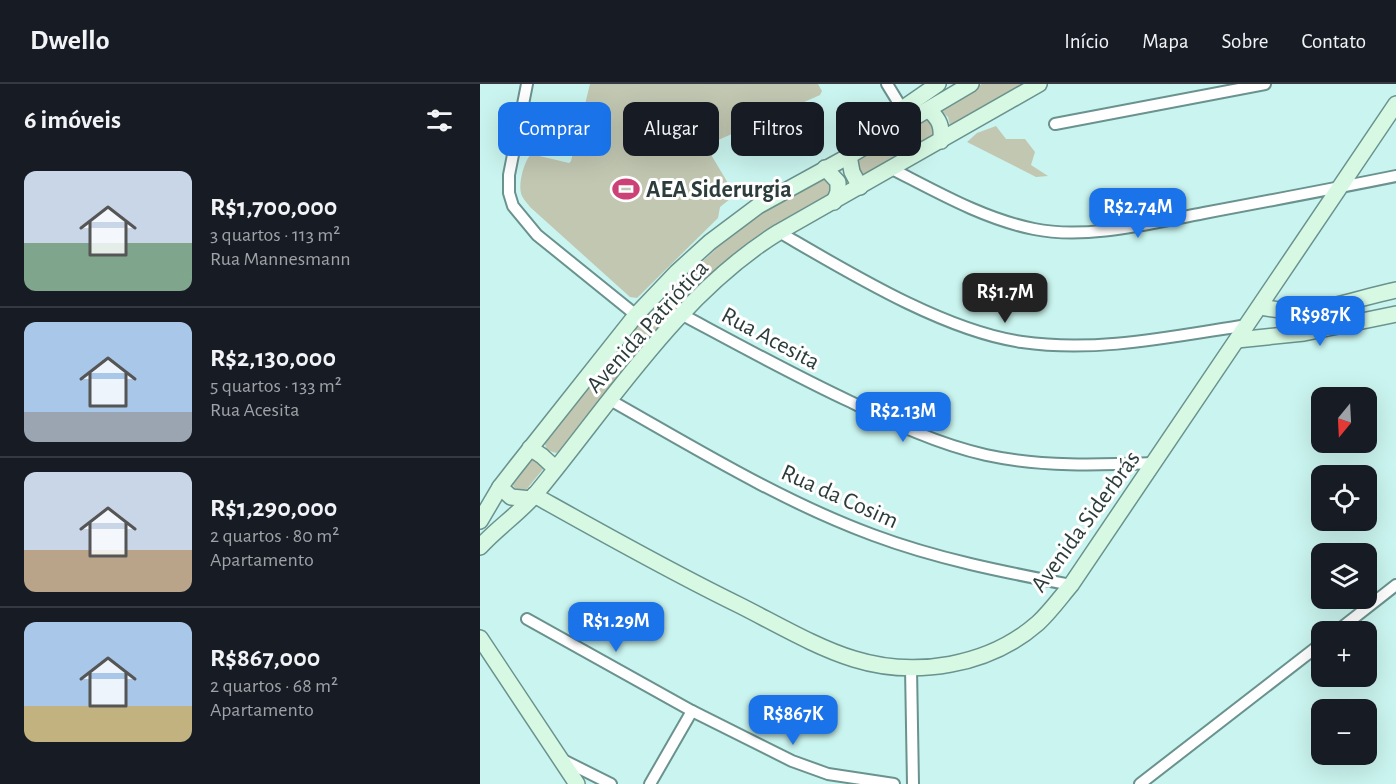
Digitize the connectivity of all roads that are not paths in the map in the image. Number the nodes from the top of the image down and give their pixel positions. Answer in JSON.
{"nodes":[{"id":1,"x":527,"y":84,"type":"edge"},
{"id":2,"x":887,"y":84,"type":"edge"},
{"id":3,"x":938,"y":84,"type":"edge"},
{"id":4,"x":971,"y":84,"type":"edge"},
{"id":5,"x":1039,"y":84,"type":"edge"},
{"id":6,"x":1265,"y":84,"type":"edge"},
{"id":7,"x":898,"y":102,"type":"edge"},
{"id":8,"x":919,"y":102,"type":"edge"},
{"id":9,"x":1396,"y":104,"type":"edge"},
{"id":10,"x":929,"y":110,"type":"junction"},
{"id":11,"x":921,"y":111,"type":"edge"},
{"id":12,"x":1055,"y":124,"type":"dead end"},
{"id":13,"x":940,"y":141,"type":"junction"},
{"id":14,"x":849,"y":156,"type":"joint"},
{"id":15,"x":825,"y":168,"type":"junction"},
{"id":16,"x":892,"y":169,"type":"junction"},
{"id":17,"x":1396,"y":176,"type":"edge"},
{"id":18,"x":860,"y":187,"type":"junction"},
{"id":19,"x":1341,"y":187,"type":"junction"},
{"id":20,"x":834,"y":202,"type":"junction"},
{"id":21,"x":779,"y":232,"type":"junction"},
{"id":22,"x":1396,"y":290,"type":"edge"},
{"id":23,"x":1260,"y":308,"type":"junction"},
{"id":24,"x":681,"y":314,"type":"junction"},
{"id":25,"x":1396,"y":314,"type":"edge"},
{"id":26,"x":636,"y":315,"type":"junction"},
{"id":27,"x":1248,"y":325,"type":"junction"},
{"id":28,"x":1237,"y":340,"type":"junction"},
{"id":29,"x":610,"y":400,"type":"junction"},
{"id":30,"x":530,"y":448,"type":"junction"},
{"id":31,"x":1154,"y":463,"type":"junction"},
{"id":32,"x":555,"y":468,"type":"junction"},
{"id":33,"x":500,"y":487,"type":"junction"},
{"id":34,"x":533,"y":497,"type":"junction"},
{"id":35,"x":480,"y":521,"type":"edge"},
{"id":36,"x":480,"y":547,"type":"edge"},
{"id":37,"x":1071,"y":585,"type":"junction"},
{"id":38,"x":1396,"y":585,"type":"edge"},
{"id":39,"x":527,"y":619,"type":"dead end"},
{"id":40,"x":1350,"y":621,"type":"edge"},
{"id":41,"x":480,"y":638,"type":"edge"},
{"id":42,"x":1311,"y":652,"type":"edge"},
{"id":43,"x":911,"y":668,"type":"junction"},
{"id":44,"x":692,"y":711,"type":"junction"},
{"id":45,"x":559,"y":759,"type":"junction"},
{"id":46,"x":577,"y":784,"type":"edge"},
{"id":47,"x":611,"y":784,"type":"edge"},
{"id":48,"x":650,"y":784,"type":"edge"},
{"id":49,"x":894,"y":784,"type":"edge"},
{"id":50,"x":913,"y":784,"type":"edge"},
{"id":51,"x":1140,"y":784,"type":"edge"}],
"edges":[{"from":1,"to":26,"type":"street"},
{"from":2,"to":7,"type":"street"},
{"from":3,"to":8,"type":"main road"},
{"from":4,"to":10,"type":"main road","name":"Avenida Patriótica"},
{"from":5,"to":13,"type":"main road","name":"Avenida Patriótica"},
{"from":6,"to":12,"type":"street"},
{"from":9,"to":19,"type":"main road","name":"Avenida Siderbrás"},
{"from":10,"to":11,"type":"main road","name":"Avenida Patriótica"},
{"from":10,"to":13,"type":"main road"},
{"from":13,"to":16,"type":"main road","name":"Avenida Patriótica"},
{"from":14,"to":15,"type":"main road","name":"Avenida Patriótica"},
{"from":14,"to":18,"type":"main road"},
{"from":15,"to":20,"type":"main road"},
{"from":15,"to":26,"type":"main road","name":"Avenida Patriótica"},
{"from":16,"to":18,"type":"main road","name":"Avenida Patriótica"},
{"from":16,"to":19,"type":"street"},
{"from":17,"to":19,"type":"street"},
{"from":18,"to":20,"type":"main road","name":"Avenida Patriótica"},
{"from":19,"to":23,"type":"main road","name":"Avenida Siderbrás"},
{"from":20,"to":21,"type":"main road","name":"Avenida Patriótica"},
{"from":21,"to":24,"type":"main road","name":"Avenida Patriótica"},
{"from":21,"to":27,"type":"street"},
{"from":22,"to":23,"type":"main road"},
{"from":23,"to":27,"type":"main road","name":"Avenida Siderbrás"},
{"from":24,"to":29,"type":"main road","name":"Avenida Patriótica"},
{"from":24,"to":31,"type":"street","name":"Rua Acesita"},
{"from":25,"to":28,"type":"main road"},
{"from":26,"to":30,"type":"main road","name":"Avenida Patriótica"},
{"from":27,"to":28,"type":"main road","name":"Avenida Siderbrás"},
{"from":28,"to":31,"type":"main road","name":"Avenida Siderbrás"},
{"from":29,"to":32,"type":"main road","name":"Avenida Patriótica"},
{"from":29,"to":37,"type":"street","name":"Rua da Cosim"},
{"from":30,"to":32,"type":"main road"},
{"from":30,"to":33,"type":"main road","name":"Avenida Patriótica"},
{"from":31,"to":37,"type":"main road","name":"Avenida Siderbrás"},
{"from":32,"to":34,"type":"main road","name":"Avenida Patriótica"},
{"from":33,"to":34,"type":"main road","name":"Avenida Siderbrás"},
{"from":33,"to":35,"type":"main road","name":"Avenida Patriótica"},
{"from":34,"to":36,"type":"main road","name":"Avenida Patriótica"},
{"from":34,"to":43,"type":"main road","name":"Avenida Siderbrás"},
{"from":37,"to":43,"type":"main road","name":"Avenida Siderbrás"},
{"from":38,"to":40,"type":"street"},
{"from":39,"to":44,"type":"street"},
{"from":41,"to":45,"type":"main road"},
{"from":42,"to":51,"type":"street"},
{"from":43,"to":50,"type":"street"},
{"from":44,"to":48,"type":"street"},
{"from":44,"to":49,"type":"street"},
{"from":45,"to":46,"type":"main road"},
{"from":45,"to":47,"type":"street"}]}
